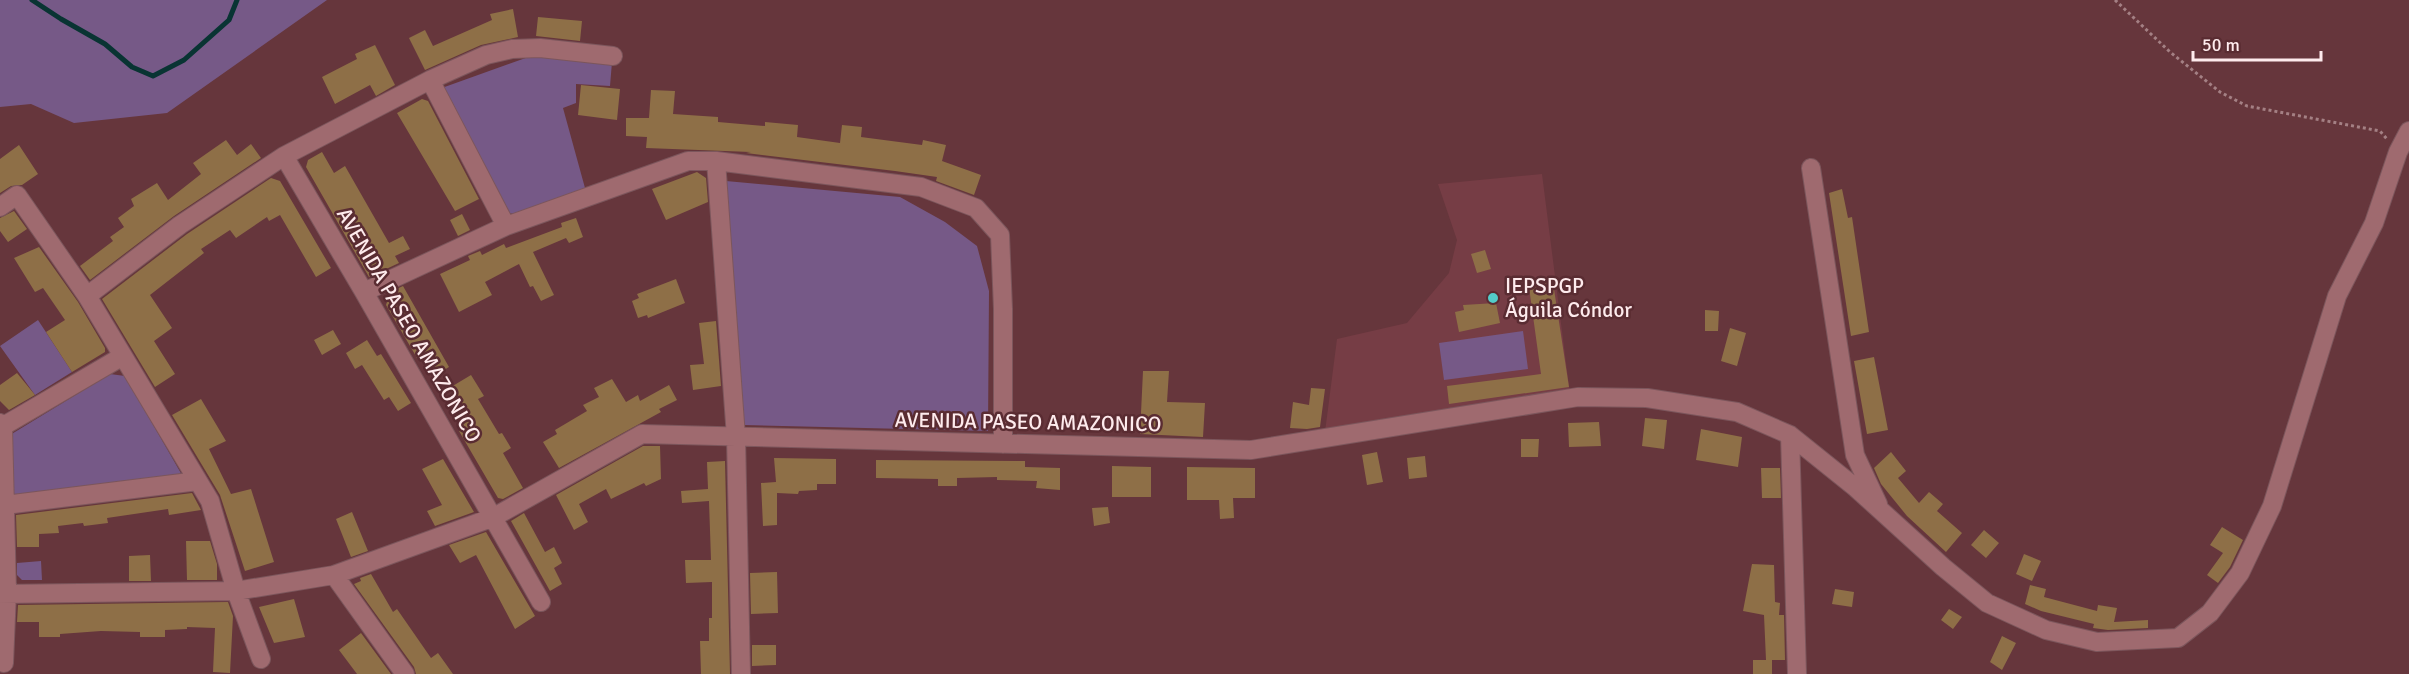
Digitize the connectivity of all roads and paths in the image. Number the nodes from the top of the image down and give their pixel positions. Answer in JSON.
{"nodes":[{"id":1,"x":2115,"y":0,"type":"edge"},
{"id":2,"x":613,"y":56,"type":"dead end"},
{"id":3,"x":430,"y":80,"type":"junction"},
{"id":4,"x":2409,"y":131,"type":"edge"},
{"id":5,"x":2398,"y":152,"type":"junction"},
{"id":6,"x":284,"y":156,"type":"junction"},
{"id":7,"x":716,"y":160,"type":"junction"},
{"id":8,"x":1811,"y":168,"type":"dead end"},
{"id":9,"x":0,"y":207,"type":"edge"},
{"id":10,"x":506,"y":226,"type":"junction"},
{"id":11,"x":364,"y":292,"type":"junction"},
{"id":12,"x":87,"y":296,"type":"junction"},
{"id":13,"x":123,"y":356,"type":"junction"},
{"id":14,"x":1,"y":426,"type":"edge"},
{"id":15,"x":1790,"y":435,"type":"junction"},
{"id":16,"x":736,"y":437,"type":"junction"},
{"id":17,"x":1003,"y":444,"type":"junction"},
{"id":18,"x":198,"y":481,"type":"junction"},
{"id":19,"x":5,"y":504,"type":"junction"},
{"id":20,"x":1881,"y":511,"type":"junction"},
{"id":21,"x":494,"y":517,"type":"junction"},
{"id":22,"x":334,"y":575,"type":"junction"},
{"id":23,"x":236,"y":591,"type":"junction"},
{"id":24,"x":4,"y":593,"type":"edge"},
{"id":25,"x":541,"y":602,"type":"dead end"},
{"id":26,"x":261,"y":659,"type":"dead end"},
{"id":27,"x":4,"y":663,"type":"dead end"},
{"id":28,"x":405,"y":674,"type":"edge"},
{"id":29,"x":741,"y":674,"type":"edge"},
{"id":30,"x":1797,"y":674,"type":"edge"}],
"edges":[{"from":1,"to":5,"type":"path"},
{"from":2,"to":3,"type":"street"},
{"from":3,"to":6,"type":"street"},
{"from":3,"to":10,"type":"street"},
{"from":4,"to":5,"type":"street","name":"AVENIDA PASEO AMAZONICO"},
{"from":5,"to":20,"type":"street","name":"AVENIDA PASEO AMAZONICO"},
{"from":6,"to":11,"type":"street","name":"AVENIDA PASEO AMAZONICO"},
{"from":6,"to":12,"type":"street"},
{"from":7,"to":10,"type":"street"},
{"from":7,"to":16,"type":"street"},
{"from":7,"to":17,"type":"street"},
{"from":8,"to":20,"type":"street"},
{"from":9,"to":12,"type":"street"},
{"from":10,"to":11,"type":"street"},
{"from":11,"to":21,"type":"street","name":"AVENIDA PASEO AMAZONICO"},
{"from":12,"to":13,"type":"street"},
{"from":13,"to":14,"type":"street"},
{"from":13,"to":18,"type":"street"},
{"from":14,"to":19,"type":"street"},
{"from":15,"to":17,"type":"street","name":"AVENIDA PASEO AMAZONICO"},
{"from":15,"to":20,"type":"street","name":"AVENIDA PASEO AMAZONICO"},
{"from":15,"to":30,"type":"street"},
{"from":16,"to":17,"type":"street","name":"AVENIDA PASEO AMAZONICO"},
{"from":16,"to":21,"type":"street","name":"AVENIDA PASEO AMAZONICO"},
{"from":16,"to":29,"type":"street"},
{"from":18,"to":19,"type":"street"},
{"from":18,"to":23,"type":"street"},
{"from":19,"to":24,"type":"street"},
{"from":21,"to":22,"type":"street"},
{"from":21,"to":25,"type":"street","name":"AVENIDA PASEO AMAZONICO"},
{"from":22,"to":23,"type":"street"},
{"from":22,"to":28,"type":"street"},
{"from":23,"to":24,"type":"street"},
{"from":23,"to":26,"type":"street"},
{"from":24,"to":27,"type":"street"}]}
